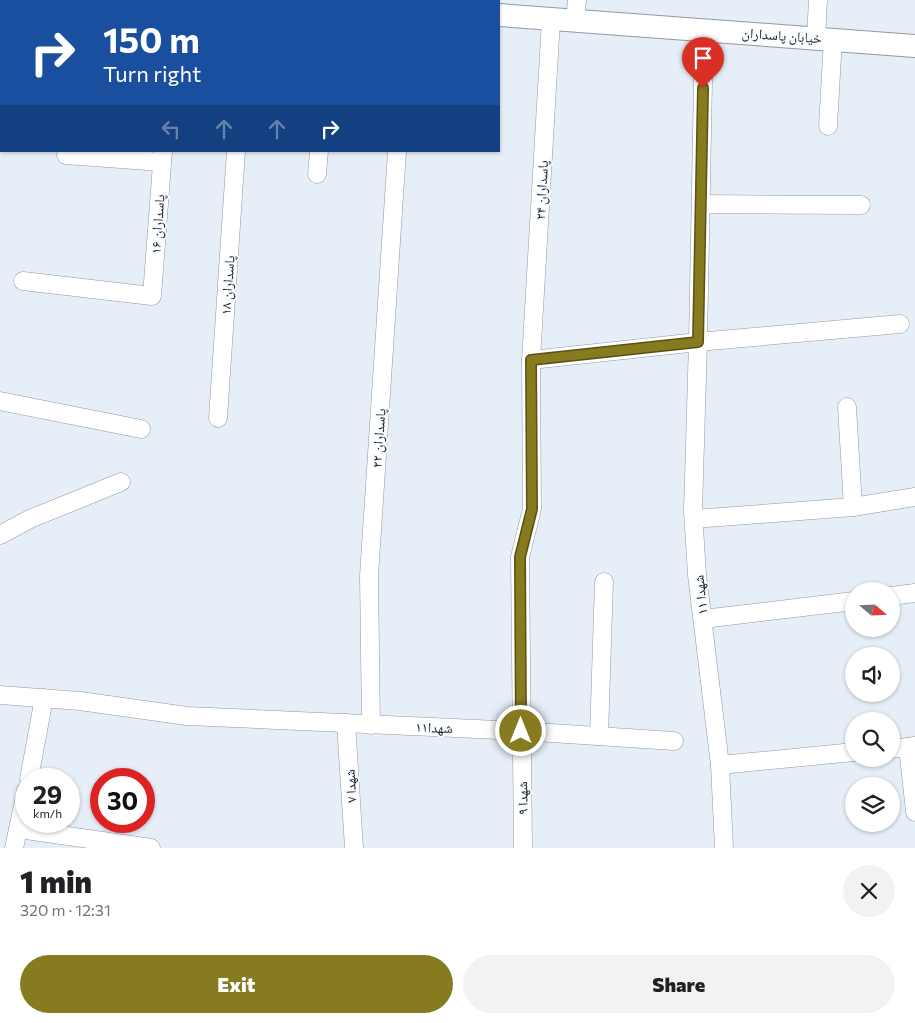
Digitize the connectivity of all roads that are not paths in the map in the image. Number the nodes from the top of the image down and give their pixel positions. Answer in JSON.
{"nodes":[{"id":1,"x":818,"y":0,"type":"edge"},
{"id":2,"x":576,"y":11,"type":"edge"},
{"id":3,"x":500,"y":15,"type":"edge"},
{"id":4,"x":552,"y":20,"type":"junction"},
{"id":5,"x":704,"y":29,"type":"junction"},
{"id":6,"x":824,"y":39,"type":"junction"},
{"id":7,"x":915,"y":46,"type":"edge"},
{"id":8,"x":828,"y":126,"type":"dead end"},
{"id":9,"x":236,"y":152,"type":"edge"},
{"id":10,"x":318,"y":152,"type":"edge"},
{"id":11,"x":397,"y":152,"type":"edge"},
{"id":12,"x":66,"y":155,"type":"dead end"},
{"id":13,"x":162,"y":157,"type":"edge"},
{"id":14,"x":317,"y":174,"type":"dead end"},
{"id":15,"x":701,"y":204,"type":"junction"},
{"id":16,"x":861,"y":205,"type":"dead end"},
{"id":17,"x":23,"y":281,"type":"dead end"},
{"id":18,"x":900,"y":324,"type":"dead end"},
{"id":19,"x":698,"y":342,"type":"junction"},
{"id":20,"x":531,"y":360,"type":"junction"},
{"id":21,"x":0,"y":401,"type":"edge"},
{"id":22,"x":846,"y":407,"type":"dead end"},
{"id":23,"x":218,"y":418,"type":"dead end"},
{"id":24,"x":141,"y":429,"type":"dead end"},
{"id":25,"x":121,"y":482,"type":"dead end"},
{"id":26,"x":915,"y":497,"type":"edge"},
{"id":27,"x":853,"y":507,"type":"junction"},
{"id":28,"x":694,"y":519,"type":"junction"},
{"id":29,"x":0,"y":535,"type":"edge"},
{"id":30,"x":604,"y":582,"type":"dead end"},
{"id":31,"x":915,"y":593,"type":"edge"},
{"id":32,"x":900,"y":595,"type":"edge"},
{"id":33,"x":845,"y":601,"type":"edge"},
{"id":34,"x":703,"y":619,"type":"junction"},
{"id":35,"x":0,"y":694,"type":"edge"},
{"id":36,"x":44,"y":698,"type":"junction"},
{"id":37,"x":346,"y":723,"type":"junction"},
{"id":38,"x":371,"y":725,"type":"junction"},
{"id":39,"x":521,"y":731,"type":"junction"},
{"id":40,"x":599,"y":736,"type":"junction"},
{"id":41,"x":674,"y":741,"type":"dead end"},
{"id":42,"x":905,"y":748,"type":"edge"},
{"id":43,"x":845,"y":753,"type":"edge"},
{"id":44,"x":720,"y":765,"type":"junction"},
{"id":45,"x":31,"y":768,"type":"edge"},
{"id":46,"x":915,"y":812,"type":"edge"},
{"id":47,"x":18,"y":833,"type":"edge"},
{"id":48,"x":47,"y":833,"type":"edge"},
{"id":49,"x":14,"y":848,"type":"edge"},
{"id":50,"x":152,"y":848,"type":"edge"},
{"id":51,"x":354,"y":848,"type":"edge"},
{"id":52,"x":523,"y":848,"type":"edge"},
{"id":53,"x":724,"y":848,"type":"edge"}],
"edges":[{"from":1,"to":6,"type":"street"},
{"from":2,"to":4,"type":"street","name":"خیابان پاسداران"},
{"from":2,"to":5,"type":"street","name":"خیابان پاسداران"},
{"from":3,"to":4,"type":"street","name":"خیابان پاسداران"},
{"from":4,"to":20,"type":"street","name":"پاسداران ۲۴"},
{"from":5,"to":6,"type":"street","name":"خیابان پاسداران"},
{"from":5,"to":15,"type":"street","name":"شهدا ۱۱"},
{"from":6,"to":7,"type":"street","name":"خیابان پاسداران"},
{"from":6,"to":8,"type":"street"},
{"from":9,"to":23,"type":"street","name":"پاسداران ۱۸"},
{"from":10,"to":14,"type":"street"},
{"from":11,"to":38,"type":"street","name":"پاسداران ۲۲"},
{"from":12,"to":13,"type":"street"},
{"from":13,"to":17,"type":"street","name":"پاسداران ۱۶"},
{"from":15,"to":16,"type":"street"},
{"from":15,"to":19,"type":"street","name":"شهدا ۱۱"},
{"from":18,"to":19,"type":"street"},
{"from":19,"to":20,"type":"street"},
{"from":19,"to":28,"type":"street","name":"شهدا ۱۱"},
{"from":20,"to":39,"type":"street","name":"شهدا ۹"},
{"from":21,"to":24,"type":"street"},
{"from":22,"to":27,"type":"street"},
{"from":25,"to":29,"type":"street"},
{"from":26,"to":27,"type":"street"},
{"from":27,"to":28,"type":"street"},
{"from":28,"to":34,"type":"street","name":"شهدا ۱۱"},
{"from":30,"to":40,"type":"street"},
{"from":31,"to":32,"type":"street"},
{"from":33,"to":34,"type":"street"},
{"from":34,"to":44,"type":"street","name":"شهدا ۱۱"},
{"from":35,"to":36,"type":"street","name":"شهدا۱۱"},
{"from":36,"to":37,"type":"street","name":"شهدا۱۱"},
{"from":36,"to":45,"type":"street"},
{"from":37,"to":38,"type":"street","name":"شهدا۱۱"},
{"from":37,"to":51,"type":"street","name":"شهدا ۷"},
{"from":38,"to":39,"type":"street","name":"شهدا۱۱"},
{"from":39,"to":40,"type":"street","name":"شهدا۱۱"},
{"from":39,"to":52,"type":"street","name":"شهدا ۹"},
{"from":40,"to":41,"type":"street","name":"شهدا۱۱"},
{"from":42,"to":46,"type":"street"},
{"from":43,"to":44,"type":"street"},
{"from":44,"to":53,"type":"street","name":"شهدا ۱۱"},
{"from":47,"to":49,"type":"street"},
{"from":48,"to":50,"type":"street"}]}
